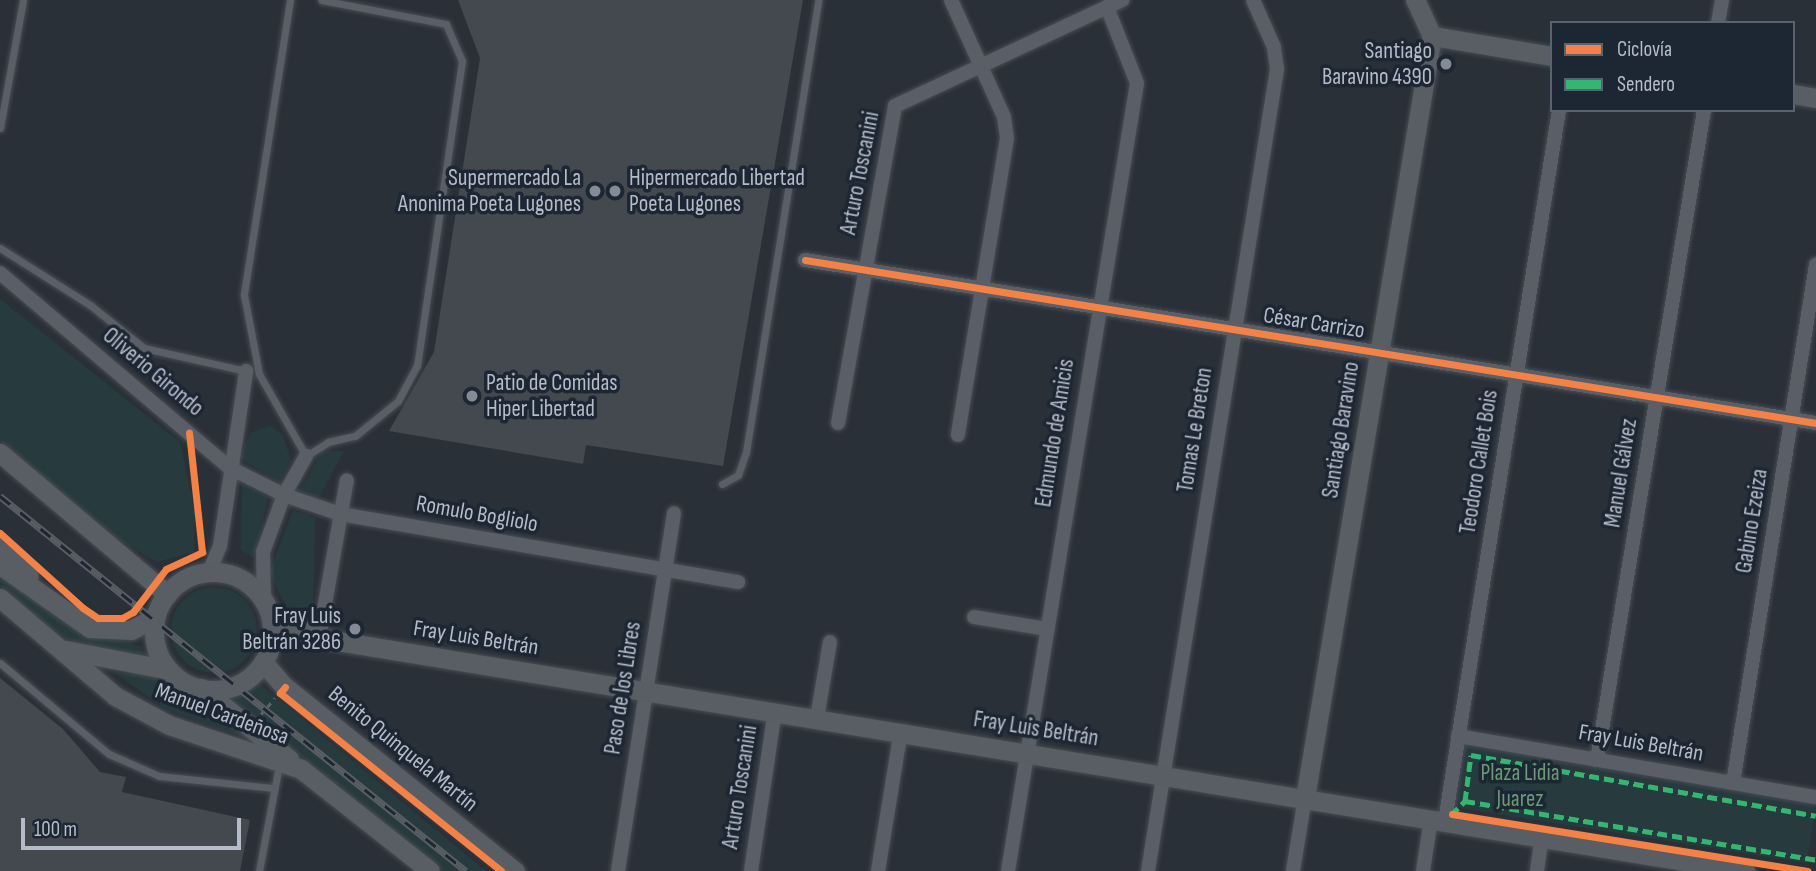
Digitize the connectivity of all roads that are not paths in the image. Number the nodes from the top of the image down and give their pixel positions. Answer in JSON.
{"nodes":[{"id":1,"x":23,"y":0,"type":"edge"},
{"id":2,"x":290,"y":0,"type":"edge"},
{"id":3,"x":321,"y":0,"type":"edge"},
{"id":4,"x":817,"y":0,"type":"edge"},
{"id":5,"x":951,"y":0,"type":"edge"},
{"id":6,"x":1122,"y":0,"type":"edge"},
{"id":7,"x":1253,"y":0,"type":"edge"},
{"id":8,"x":1415,"y":0,"type":"edge"},
{"id":9,"x":1722,"y":0,"type":"edge"},
{"id":10,"x":1107,"y":7,"type":"junction"},
{"id":11,"x":1718,"y":21,"type":"edge"},
{"id":12,"x":1432,"y":36,"type":"junction"},
{"id":13,"x":1550,"y":56,"type":"edge"},
{"id":14,"x":979,"y":64,"type":"junction"},
{"id":15,"x":1795,"y":94,"type":"edge"},
{"id":16,"x":1816,"y":98,"type":"edge"},
{"id":17,"x":1559,"y":112,"type":"edge"},
{"id":18,"x":1704,"y":112,"type":"edge"},
{"id":19,"x":0,"y":128,"type":"edge"},
{"id":20,"x":0,"y":248,"type":"edge"},
{"id":21,"x":805,"y":260,"type":"dead end"},
{"id":22,"x":1816,"y":265,"type":"edge"},
{"id":23,"x":865,"y":270,"type":"junction"},
{"id":24,"x":0,"y":273,"type":"edge"},
{"id":25,"x":982,"y":288,"type":"junction"},
{"id":26,"x":1099,"y":307,"type":"junction"},
{"id":27,"x":1233,"y":329,"type":"junction"},
{"id":28,"x":1378,"y":353,"type":"junction"},
{"id":29,"x":246,"y":371,"type":"joint"},
{"id":30,"x":1517,"y":373,"type":"junction"},
{"id":31,"x":1657,"y":396,"type":"junction"},
{"id":32,"x":1791,"y":418,"type":"junction"},
{"id":33,"x":838,"y":423,"type":"dead end"},
{"id":34,"x":1816,"y":423,"type":"edge"},
{"id":35,"x":958,"y":435,"type":"dead end"},
{"id":36,"x":0,"y":453,"type":"edge"},
{"id":37,"x":306,"y":456,"type":"junction"},
{"id":38,"x":230,"y":468,"type":"junction"},
{"id":39,"x":347,"y":480,"type":"dead end"},
{"id":40,"x":722,"y":484,"type":"dead end"},
{"id":41,"x":284,"y":495,"type":"junction"},
{"id":42,"x":674,"y":513,"type":"dead end"},
{"id":43,"x":340,"y":514,"type":"junction"},
{"id":44,"x":0,"y":545,"type":"edge"},
{"id":45,"x":0,"y":565,"type":"edge"},
{"id":46,"x":665,"y":569,"type":"junction"},
{"id":47,"x":209,"y":572,"type":"junction"},
{"id":48,"x":738,"y":582,"type":"dead end"},
{"id":49,"x":167,"y":594,"type":"junction"},
{"id":50,"x":0,"y":598,"type":"edge"},
{"id":51,"x":267,"y":608,"type":"junction"},
{"id":52,"x":64,"y":613,"type":"junction"},
{"id":53,"x":974,"y":617,"type":"dead end"},
{"id":54,"x":154,"y":618,"type":"junction"},
{"id":55,"x":1047,"y":629,"type":"junction"},
{"id":56,"x":319,"y":639,"type":"junction"},
{"id":57,"x":830,"y":642,"type":"dead end"},
{"id":58,"x":58,"y":647,"type":"junction"},
{"id":59,"x":266,"y":656,"type":"junction"},
{"id":60,"x":0,"y":663,"type":"edge"},
{"id":61,"x":169,"y":670,"type":"junction"},
{"id":62,"x":201,"y":688,"type":"junction"},
{"id":63,"x":646,"y":689,"type":"junction"},
{"id":64,"x":775,"y":711,"type":"junction"},
{"id":65,"x":817,"y":718,"type":"junction"},
{"id":66,"x":901,"y":732,"type":"junction"},
{"id":67,"x":1458,"y":736,"type":"junction"},
{"id":68,"x":1027,"y":752,"type":"junction"},
{"id":69,"x":1597,"y":760,"type":"junction"},
{"id":70,"x":279,"y":761,"type":"junction"},
{"id":71,"x":301,"y":769,"type":"junction"},
{"id":72,"x":1164,"y":775,"type":"junction"},
{"id":73,"x":1733,"y":783,"type":"junction"},
{"id":74,"x":274,"y":788,"type":"junction"},
{"id":75,"x":1816,"y":797,"type":"edge"},
{"id":76,"x":1305,"y":799,"type":"junction"},
{"id":77,"x":1438,"y":820,"type":"junction"},
{"id":78,"x":1542,"y":837,"type":"junction"},
{"id":79,"x":1661,"y":864,"type":"edge"},
{"id":80,"x":259,"y":871,"type":"edge"},
{"id":81,"x":430,"y":871,"type":"edge"},
{"id":82,"x":515,"y":871,"type":"edge"},
{"id":83,"x":618,"y":871,"type":"edge"},
{"id":84,"x":751,"y":871,"type":"edge"},
{"id":85,"x":878,"y":871,"type":"edge"},
{"id":86,"x":1008,"y":871,"type":"edge"},
{"id":87,"x":1148,"y":871,"type":"edge"},
{"id":88,"x":1293,"y":871,"type":"edge"},
{"id":89,"x":1423,"y":871,"type":"edge"},
{"id":90,"x":1537,"y":871,"type":"edge"},
{"id":91,"x":1745,"y":871,"type":"edge"}],
"edges":[{"from":1,"to":19,"type":"lane"},
{"from":2,"to":37,"type":"lane"},
{"from":3,"to":37,"type":"lane"},
{"from":4,"to":40,"type":"lane"},
{"from":5,"to":14,"type":"street"},
{"from":6,"to":10,"type":"street"},
{"from":7,"to":27,"type":"street","name":"Tomas Le Breton"},
{"from":8,"to":12,"type":"main road"},
{"from":9,"to":11,"type":"street"},
{"from":10,"to":14,"type":"street"},
{"from":10,"to":26,"type":"street","name":"Edmundo de Amicis"},
{"from":12,"to":13,"type":"main road"},
{"from":12,"to":28,"type":"main road","name":"Santiago Baravino"},
{"from":14,"to":23,"type":"street","name":"Arturo Toscanini"},
{"from":14,"to":25,"type":"street"},
{"from":15,"to":16,"type":"main road"},
{"from":17,"to":30,"type":"street","name":"Teodoro Callet Bois"},
{"from":18,"to":31,"type":"street","name":"Manuel Gálvez"},
{"from":20,"to":29,"type":"lane"},
{"from":21,"to":23,"type":"street","name":"César Carrizo"},
{"from":22,"to":32,"type":"street","name":"Gabino Ezeiza"},
{"from":23,"to":25,"type":"street","name":"César Carrizo"},
{"from":23,"to":33,"type":"street","name":"Arturo Toscanini"},
{"from":24,"to":38,"type":"street","name":"Oliverio Girondo"},
{"from":25,"to":26,"type":"street","name":"César Carrizo"},
{"from":25,"to":35,"type":"street"},
{"from":26,"to":27,"type":"street","name":"César Carrizo"},
{"from":26,"to":55,"type":"street","name":"Edmundo de Amicis"},
{"from":27,"to":28,"type":"street","name":"César Carrizo"},
{"from":27,"to":72,"type":"street","name":"Tomas Le Breton"},
{"from":28,"to":30,"type":"street","name":"César Carrizo"},
{"from":28,"to":76,"type":"main road","name":"Santiago Baravino"},
{"from":29,"to":38,"type":"street"},
{"from":30,"to":31,"type":"street","name":"César Carrizo"},
{"from":30,"to":67,"type":"street","name":"Teodoro Callet Bois"},
{"from":31,"to":32,"type":"street","name":"César Carrizo"},
{"from":31,"to":69,"type":"street","name":"Manuel Gálvez"},
{"from":32,"to":34,"type":"street","name":"César Carrizo"},
{"from":32,"to":73,"type":"street","name":"Gabino Ezeiza"},
{"from":36,"to":49,"type":"main road"},
{"from":37,"to":41,"type":"street"},
{"from":38,"to":41,"type":"street","name":"Oliverio Girondo"},
{"from":38,"to":47,"type":"street"},
{"from":39,"to":43,"type":"street"},
{"from":41,"to":43,"type":"street","name":"Romulo Bogliolo"},
{"from":41,"to":51,"type":"street"},
{"from":42,"to":46,"type":"street","name":"Paso de los Libres"},
{"from":43,"to":46,"type":"street","name":"Romulo Bogliolo"},
{"from":43,"to":56,"type":"street"},
{"from":44,"to":52,"type":"main road"},
{"from":45,"to":52,"type":"main road"},
{"from":46,"to":48,"type":"street","name":"Romulo Bogliolo"},
{"from":46,"to":63,"type":"street","name":"Paso de los Libres"},
{"from":47,"to":49,"type":"main road"},
{"from":47,"to":51,"type":"main road"},
{"from":49,"to":54,"type":"main road"},
{"from":50,"to":58,"type":"main road","name":"Manuel Cardeñosa"},
{"from":51,"to":56,"type":"main road"},
{"from":51,"to":59,"type":"main road"},
{"from":52,"to":54,"type":"main road"},
{"from":53,"to":55,"type":"street"},
{"from":54,"to":61,"type":"main road"},
{"from":55,"to":68,"type":"street","name":"Edmundo de Amicis"},
{"from":56,"to":59,"type":"main road"},
{"from":56,"to":63,"type":"main road","name":"Fray Luis Beltrán"},
{"from":57,"to":65,"type":"street"},
{"from":58,"to":61,"type":"main road"},
{"from":58,"to":70,"type":"main road","name":"Manuel Cardeñosa"},
{"from":59,"to":62,"type":"main road"},
{"from":59,"to":82,"type":"main road","name":"Benito Quinquela Martín"},
{"from":60,"to":74,"type":"lane"},
{"from":61,"to":62,"type":"main road"},
{"from":62,"to":71,"type":"main road"},
{"from":63,"to":64,"type":"main road","name":"Fray Luis Beltrán"},
{"from":63,"to":83,"type":"street","name":"Paso de los Libres"},
{"from":64,"to":65,"type":"main road","name":"Fray Luis Beltrán"},
{"from":64,"to":84,"type":"street","name":"Arturo Toscanini"},
{"from":65,"to":66,"type":"main road","name":"Fray Luis Beltrán"},
{"from":66,"to":68,"type":"main road","name":"Fray Luis Beltrán"},
{"from":66,"to":85,"type":"street"},
{"from":67,"to":69,"type":"street","name":"Fray Luis Beltrán"},
{"from":67,"to":77,"type":"street","name":"Teodoro Callet Bois"},
{"from":68,"to":72,"type":"main road","name":"Fray Luis Beltrán"},
{"from":68,"to":86,"type":"street","name":"Edmundo de Amicis"},
{"from":69,"to":73,"type":"street","name":"Fray Luis Beltrán"},
{"from":70,"to":71,"type":"main road","name":"Manuel Cardeñosa"},
{"from":70,"to":74,"type":"lane"},
{"from":71,"to":81,"type":"main road","name":"Manuel Cardeñosa"},
{"from":72,"to":76,"type":"main road","name":"Fray Luis Beltrán"},
{"from":72,"to":87,"type":"street","name":"Tomas Le Breton"},
{"from":73,"to":75,"type":"street","name":"Fray Luis Beltrán"},
{"from":74,"to":80,"type":"lane"},
{"from":76,"to":77,"type":"main road","name":"Fray Luis Beltrán"},
{"from":76,"to":88,"type":"street","name":"Santiago Baravino"},
{"from":77,"to":78,"type":"main road","name":"Fray Luis Beltrán"},
{"from":77,"to":89,"type":"street","name":"Teodoro Callet Bois"},
{"from":78,"to":79,"type":"main road","name":"Fray Luis Beltrán"},
{"from":78,"to":90,"type":"street"},
{"from":79,"to":91,"type":"main road","name":"Fray Luis Beltrán"}]}
